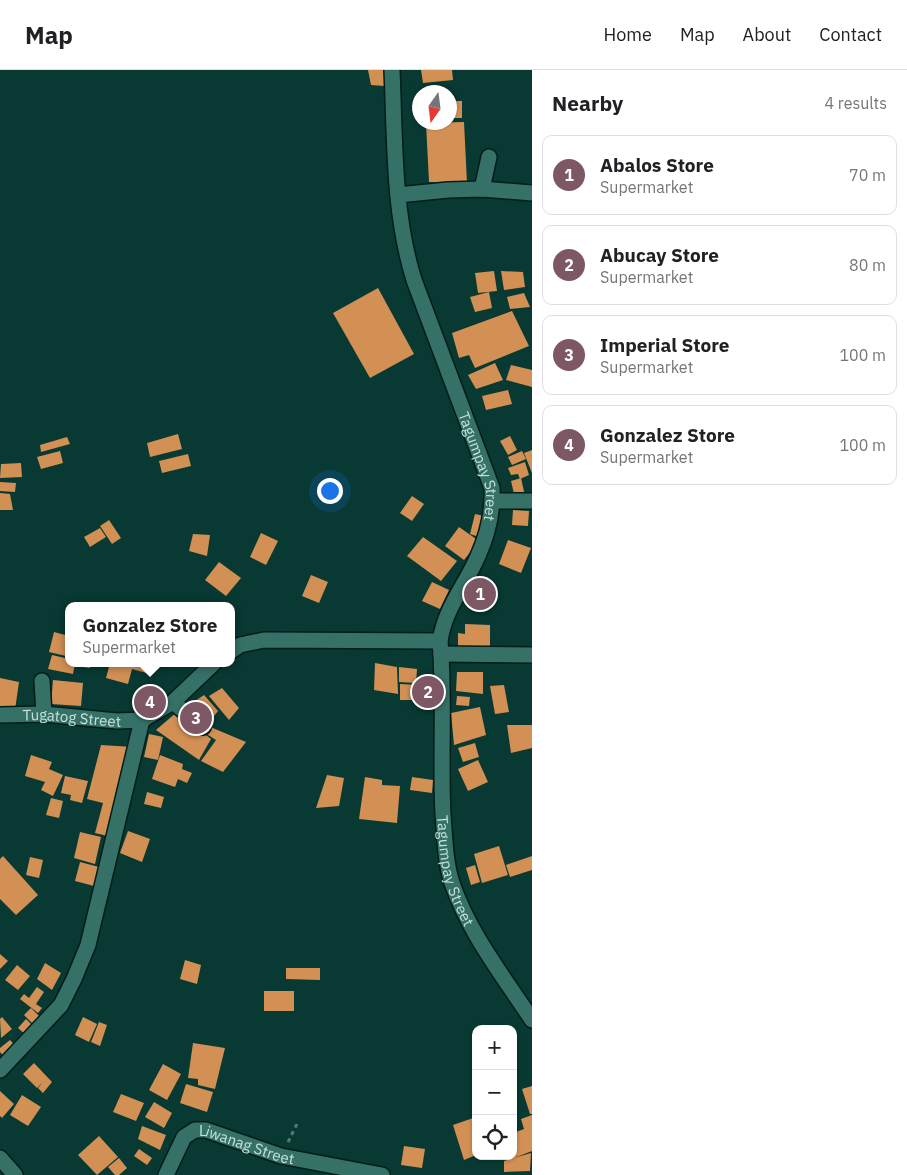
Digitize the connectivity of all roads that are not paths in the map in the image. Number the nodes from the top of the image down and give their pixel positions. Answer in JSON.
{"nodes":[{"id":1,"x":392,"y":70,"type":"edge"},
{"id":2,"x":489,"y":157,"type":"dead end"},
{"id":3,"x":482,"y":189,"type":"junction"},
{"id":4,"x":532,"y":193,"type":"edge"},
{"id":5,"x":398,"y":194,"type":"junction"},
{"id":6,"x":493,"y":501,"type":"junction"},
{"id":7,"x":532,"y":501,"type":"edge"},
{"id":8,"x":235,"y":648,"type":"edge"},
{"id":9,"x":441,"y":648,"type":"junction"},
{"id":10,"x":532,"y":655,"type":"edge"},
{"id":11,"x":210,"y":667,"type":"edge"},
{"id":12,"x":42,"y":681,"type":"dead end"},
{"id":13,"x":173,"y":702,"type":"junction"},
{"id":14,"x":44,"y":714,"type":"junction"},
{"id":15,"x":0,"y":715,"type":"edge"},
{"id":16,"x":142,"y":720,"type":"junction"},
{"id":17,"x":203,"y":727,"type":"dead end"},
{"id":18,"x":532,"y":1020,"type":"edge"},
{"id":19,"x":0,"y":1070,"type":"edge"},
{"id":20,"x":0,"y":1158,"type":"edge"},
{"id":21,"x":15,"y":1175,"type":"edge"},
{"id":22,"x":166,"y":1175,"type":"edge"},
{"id":23,"x":382,"y":1175,"type":"edge"}],
"edges":[{"from":1,"to":5,"type":"street","name":"Tagumpay Street"},
{"from":2,"to":3,"type":"street"},
{"from":3,"to":4,"type":"street"},
{"from":3,"to":5,"type":"street"},
{"from":5,"to":6,"type":"street","name":"Tagumpay Street"},
{"from":6,"to":7,"type":"street"},
{"from":6,"to":9,"type":"street","name":"Tagumpay Street"},
{"from":8,"to":9,"type":"street"},
{"from":9,"to":10,"type":"street"},
{"from":9,"to":18,"type":"street","name":"Tagumpay Street"},
{"from":11,"to":13,"type":"street","name":"Tugatog Street"},
{"from":12,"to":14,"type":"street"},
{"from":13,"to":16,"type":"street","name":"Tugatog Street"},
{"from":13,"to":17,"type":"street"},
{"from":14,"to":15,"type":"street","name":"Tugatog Street"},
{"from":14,"to":16,"type":"street","name":"Tugatog Street"},
{"from":16,"to":19,"type":"street"},
{"from":20,"to":21,"type":"street"},
{"from":22,"to":23,"type":"street","name":"Liwanag Street"}]}
